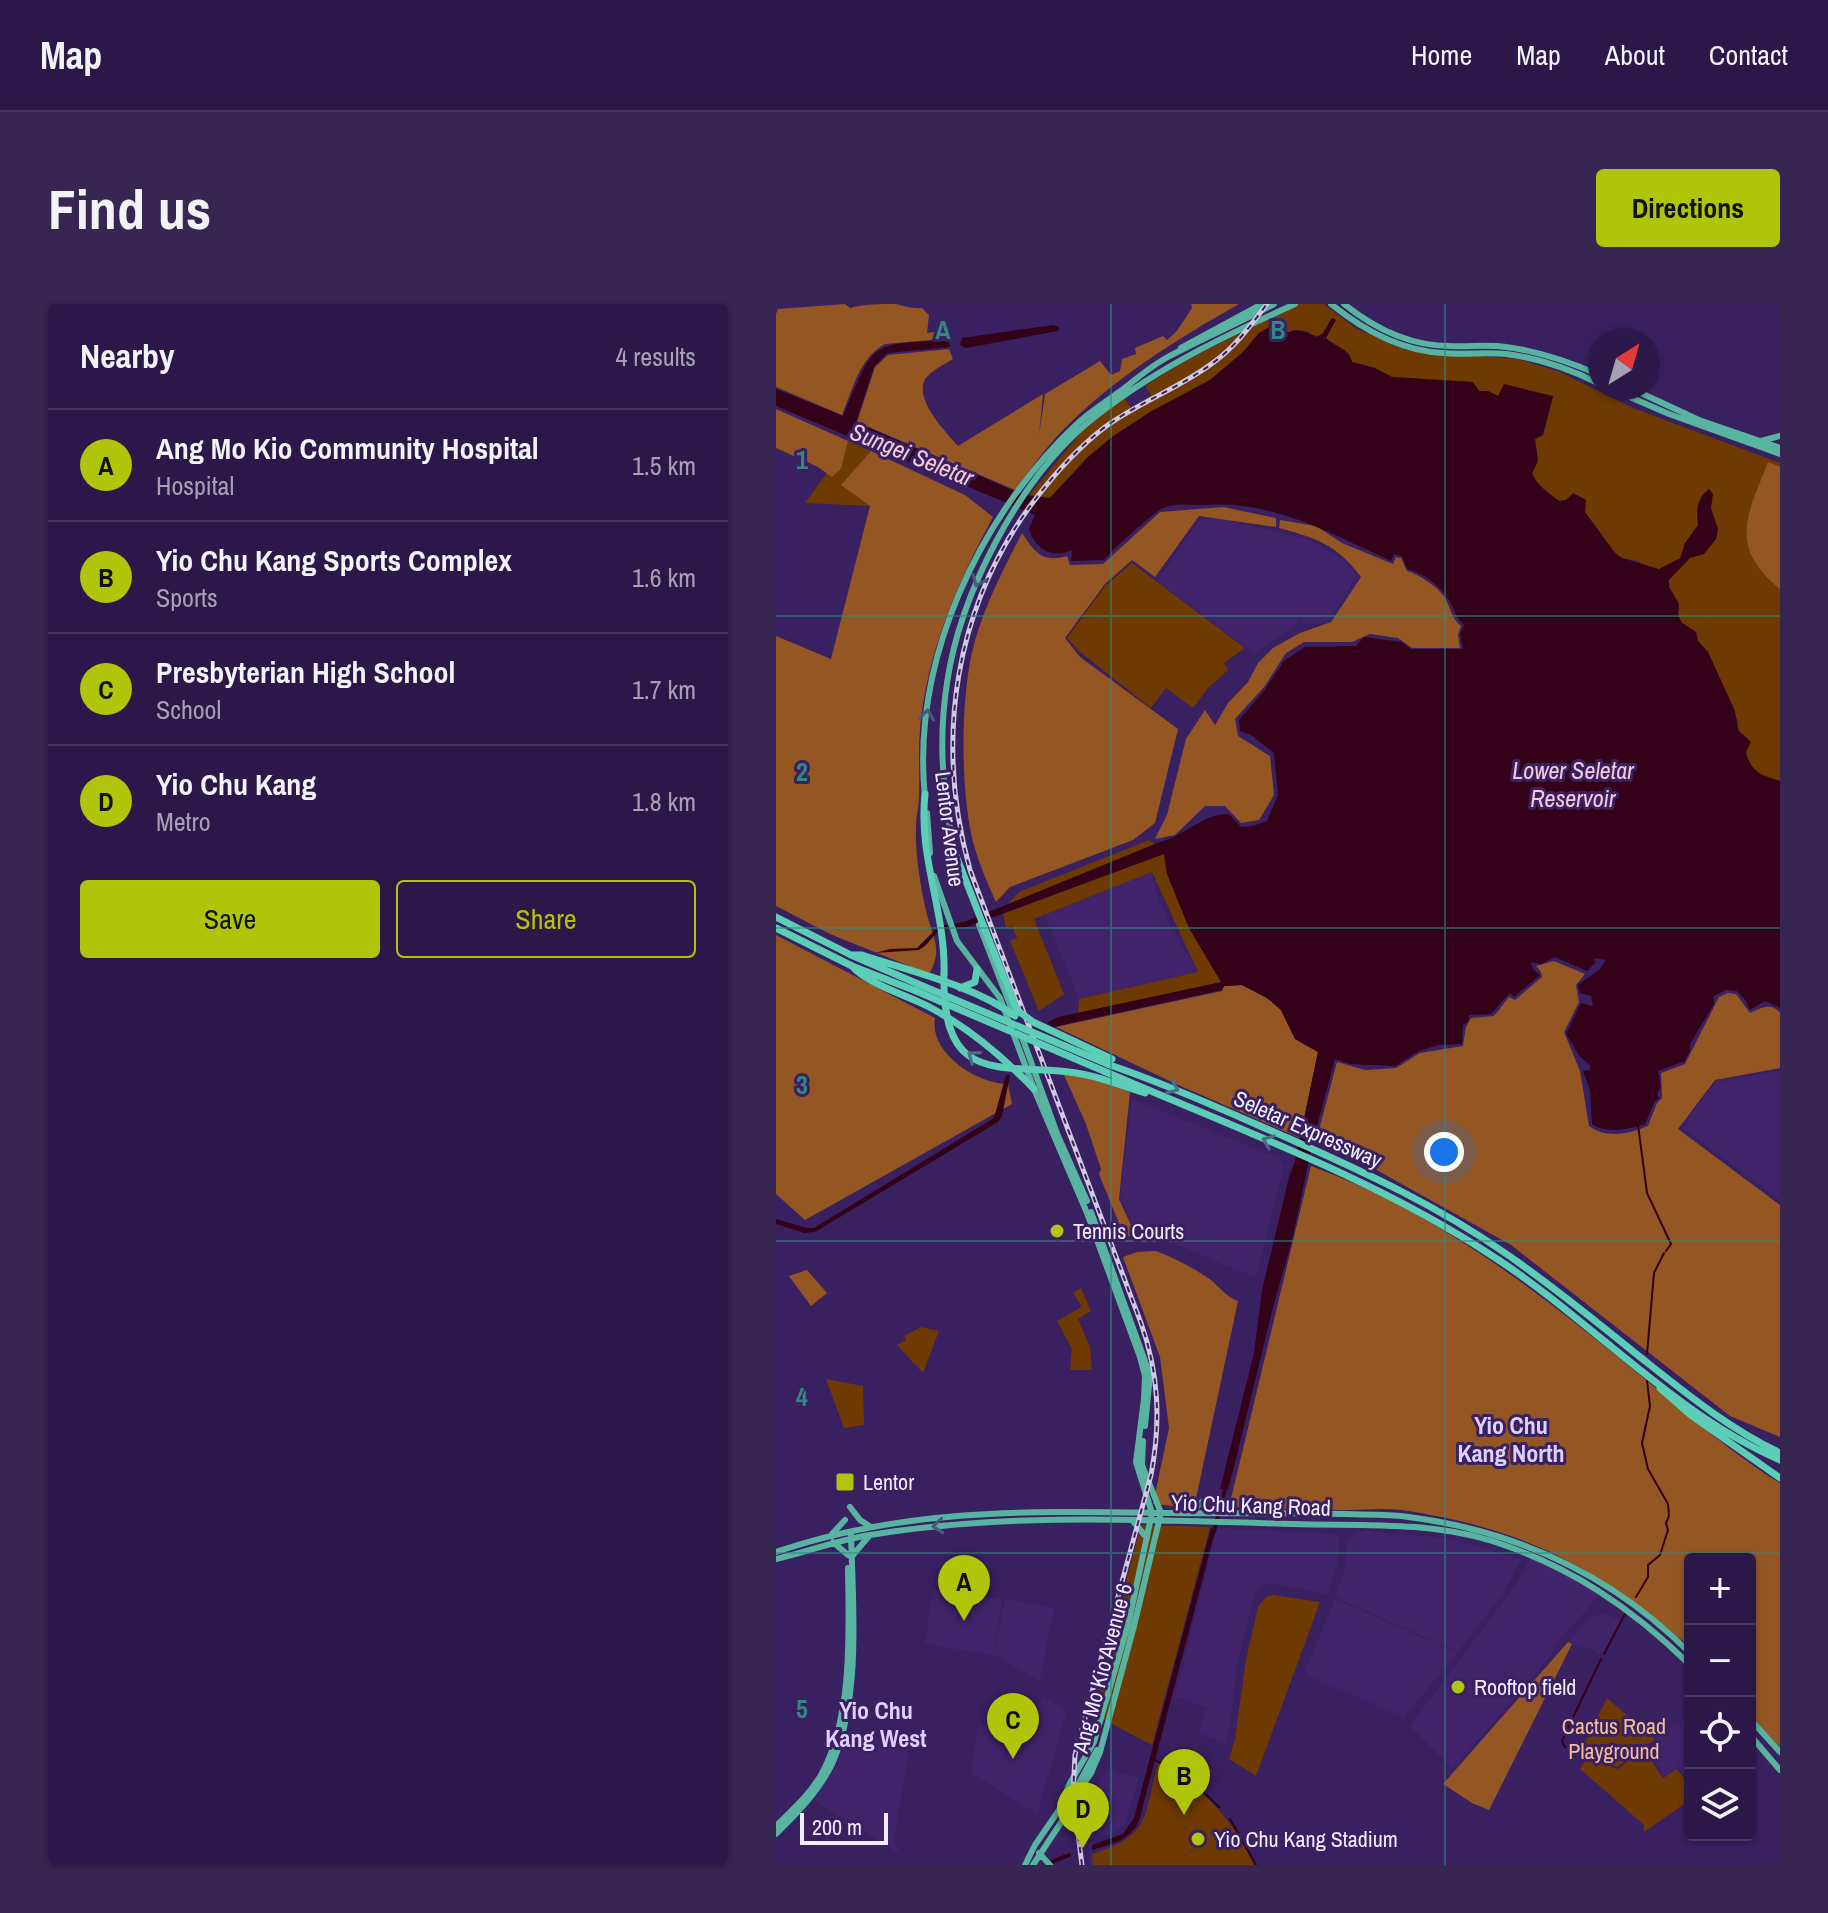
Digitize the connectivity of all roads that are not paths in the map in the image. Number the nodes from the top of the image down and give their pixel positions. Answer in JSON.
{"nodes":[{"id":1,"x":1252,"y":304,"type":"edge"},
{"id":2,"x":1262,"y":304,"type":"edge"},
{"id":3,"x":1274,"y":304,"type":"edge"},
{"id":4,"x":1295,"y":304,"type":"edge"},
{"id":5,"x":1344,"y":304,"type":"edge"},
{"id":6,"x":1331,"y":305,"type":"edge"},
{"id":7,"x":1223,"y":323,"type":"junction"},
{"id":8,"x":1372,"y":328,"type":"junction"},
{"id":9,"x":1173,"y":355,"type":"junction"},
{"id":10,"x":1588,"y":371,"type":"edge"},
{"id":11,"x":1588,"y":378,"type":"edge"},
{"id":12,"x":1635,"y":400,"type":"edge"},
{"id":13,"x":1639,"y":400,"type":"edge"},
{"id":14,"x":1656,"y":400,"type":"edge"},
{"id":15,"x":1643,"y":403,"type":"junction"},
{"id":16,"x":1780,"y":436,"type":"edge"},
{"id":17,"x":1761,"y":441,"type":"junction"},
{"id":18,"x":1780,"y":451,"type":"edge"},
{"id":19,"x":1022,"y":492,"type":"junction"},
{"id":20,"x":1010,"y":510,"type":"junction"},
{"id":21,"x":946,"y":629,"type":"junction"},
{"id":22,"x":960,"y":631,"type":"junction"},
{"id":23,"x":946,"y":689,"type":"junction"},
{"id":24,"x":931,"y":690,"type":"junction"},
{"id":25,"x":925,"y":794,"type":"junction"},
{"id":26,"x":955,"y":853,"type":"joint"},
{"id":27,"x":976,"y":913,"type":"junction"},
{"id":28,"x":776,"y":917,"type":"edge"},
{"id":29,"x":776,"y":928,"type":"edge"},
{"id":30,"x":851,"y":955,"type":"junction"},
{"id":31,"x":852,"y":966,"type":"junction"},
{"id":32,"x":977,"y":969,"type":"junction"},
{"id":33,"x":917,"y":987,"type":"junction"},
{"id":34,"x":958,"y":988,"type":"junction"},
{"id":35,"x":1005,"y":1009,"type":"junction"},
{"id":36,"x":1015,"y":1016,"type":"junction"},
{"id":37,"x":1030,"y":1065,"type":"junction"},
{"id":38,"x":1107,"y":1068,"type":"junction"},
{"id":39,"x":1034,"y":1089,"type":"junction"},
{"id":40,"x":1313,"y":1154,"type":"junction"},
{"id":41,"x":1643,"y":1371,"type":"junction"},
{"id":42,"x":1780,"y":1453,"type":"edge"},
{"id":43,"x":1780,"y":1460,"type":"edge"},
{"id":44,"x":1780,"y":1478,"type":"edge"},
{"id":45,"x":1153,"y":1500,"type":"junction"},
{"id":46,"x":1203,"y":1501,"type":"dead end"},
{"id":47,"x":850,"y":1507,"type":"dead end"},
{"id":48,"x":1176,"y":1513,"type":"junction"},
{"id":49,"x":1190,"y":1513,"type":"junction"},
{"id":50,"x":1330,"y":1513,"type":"junction"},
{"id":51,"x":1352,"y":1514,"type":"junction"},
{"id":52,"x":1134,"y":1516,"type":"junction"},
{"id":53,"x":1156,"y":1517,"type":"junction"},
{"id":54,"x":845,"y":1520,"type":"dead end"},
{"id":55,"x":1173,"y":1522,"type":"junction"},
{"id":56,"x":1344,"y":1525,"type":"junction"},
{"id":57,"x":870,"y":1531,"type":"junction"},
{"id":58,"x":849,"y":1536,"type":"junction"},
{"id":59,"x":1151,"y":1537,"type":"junction"},
{"id":60,"x":832,"y":1538,"type":"junction"},
{"id":61,"x":776,"y":1552,"type":"edge"},
{"id":62,"x":850,"y":1557,"type":"junction"},
{"id":63,"x":776,"y":1559,"type":"edge"},
{"id":64,"x":1684,"y":1647,"type":"edge"},
{"id":65,"x":1684,"y":1659,"type":"edge"},
{"id":66,"x":1756,"y":1725,"type":"edge"},
{"id":67,"x":1108,"y":1727,"type":"junction"},
{"id":68,"x":1756,"y":1742,"type":"edge"},
{"id":69,"x":1778,"y":1749,"type":"edge"},
{"id":70,"x":1767,"y":1754,"type":"junction"},
{"id":71,"x":1780,"y":1770,"type":"edge"},
{"id":72,"x":1064,"y":1799,"type":"junction"},
{"id":73,"x":776,"y":1826,"type":"edge"},
{"id":74,"x":776,"y":1834,"type":"edge"},
{"id":75,"x":1037,"y":1858,"type":"edge"},
{"id":76,"x":1025,"y":1865,"type":"edge"},
{"id":77,"x":1050,"y":1865,"type":"edge"}],
"edges":[{"from":1,"to":7,"type":"main road"},
{"from":2,"to":7,"type":"main road"},
{"from":3,"to":9,"type":"main road","name":"Lentor Avenue"},
{"from":4,"to":19,"type":"main road","name":"Lentor Avenue"},
{"from":5,"to":8,"type":"main road"},
{"from":6,"to":8,"type":"main road"},
{"from":7,"to":9,"type":"main road"},
{"from":8,"to":10,"type":"main road"},
{"from":8,"to":11,"type":"main road"},
{"from":9,"to":19,"type":"main road","name":"Lentor Avenue"},
{"from":12,"to":15,"type":"main road"},
{"from":13,"to":15,"type":"main road"},
{"from":14,"to":17,"type":"main road"},
{"from":15,"to":18,"type":"main road"},
{"from":16,"to":17,"type":"main road"},
{"from":17,"to":18,"type":"main road"},
{"from":19,"to":20,"type":"main road","name":"Lentor Avenue"},
{"from":20,"to":21,"type":"main road","name":"Lentor Avenue"},
{"from":20,"to":22,"type":"main road","name":"Lentor Avenue","one_way":true},
{"from":21,"to":22,"type":"main road"},
{"from":21,"to":24,"type":"main road","name":"Lentor Avenue"},
{"from":22,"to":23,"type":"main road","name":"Lentor Avenue"},
{"from":23,"to":24,"type":"main road"},
{"from":23,"to":26,"type":"main road","name":"Lentor Avenue"},
{"from":25,"to":24,"type":"main road","name":"Lentor Avenue","one_way":true},
{"from":25,"to":32,"type":"main road","name":"Lentor Avenue"},
{"from":38,"to":25,"type":"highway","one_way":true,"bridge":true},
{"from":26,"to":27,"type":"highway"},
{"from":27,"to":36,"type":"main road","name":"Lentor Avenue"},
{"from":27,"to":38,"type":"highway","bridge":true},
{"from":28,"to":30,"type":"highway","name":"Seletar Expressway"},
{"from":29,"to":31,"type":"highway","name":"Seletar Expressway"},
{"from":30,"to":33,"type":"highway","name":"Seletar Expressway"},
{"from":30,"to":34,"type":"highway"},
{"from":31,"to":33,"type":"highway","name":"Seletar Expressway"},
{"from":31,"to":39,"type":"highway"},
{"from":32,"to":34,"type":"highway"},
{"from":32,"to":35,"type":"main road","name":"Lentor Avenue"},
{"from":33,"to":38,"type":"highway","name":"Seletar Expressway","bridge":true},
{"from":34,"to":35,"type":"highway"},
{"from":35,"to":36,"type":"highway"},
{"from":35,"to":37,"type":"main road","name":"Lentor Avenue"},
{"from":36,"to":37,"type":"main road","name":"Lentor Avenue"},
{"from":37,"to":39,"type":"main road","name":"Lentor Avenue"},
{"from":37,"to":45,"type":"main road","name":"Lentor Avenue"},
{"from":38,"to":40,"type":"highway","name":"Seletar Expressway","one_way":true},
{"from":40,"to":38,"type":"highway","name":"Seletar Expressway","one_way":true},
{"from":39,"to":45,"type":"main road","name":"Lentor Avenue"},
{"from":40,"to":41,"type":"highway","name":"Seletar Expressway"},
{"from":40,"to":42,"type":"highway","name":"Seletar Expressway"},
{"from":41,"to":43,"type":"highway","name":"Seletar Expressway"},
{"from":41,"to":44,"type":"highway"},
{"from":45,"to":48,"type":"main road"},
{"from":45,"to":52,"type":"main road"},
{"from":45,"to":53,"type":"main road","name":"Lentor Avenue"},
{"from":46,"to":49,"type":"main road"},
{"from":47,"to":57,"type":"main road"},
{"from":48,"to":49,"type":"main road","name":"Yio Chu Kang Road"},
{"from":48,"to":53,"type":"main road","name":"Yio Chu Kang Road"},
{"from":49,"to":50,"type":"main road","name":"Yio Chu Kang Road"},
{"from":50,"to":51,"type":"main road","name":"Yio Chu Kang Road"},
{"from":50,"to":56,"type":"main road"},
{"from":51,"to":56,"type":"main road"},
{"from":51,"to":64,"type":"main road","name":"Yio Chu Kang Road"},
{"from":52,"to":53,"type":"main road","name":"Yio Chu Kang Road"},
{"from":52,"to":57,"type":"main road","name":"Yio Chu Kang Road"},
{"from":52,"to":59,"type":"main road"},
{"from":53,"to":55,"type":"main road","name":"Yio Chu Kang Road"},
{"from":53,"to":59,"type":"main road","name":"Ang Mo Kio Avenue 6"},
{"from":54,"to":60,"type":"main road"},
{"from":55,"to":56,"type":"main road","name":"Yio Chu Kang Road"},
{"from":55,"to":59,"type":"main road"},
{"from":56,"to":65,"type":"main road","name":"Yio Chu Kang Road"},
{"from":57,"to":58,"type":"main road","name":"Yio Chu Kang Road"},
{"from":57,"to":62,"type":"main road"},
{"from":58,"to":60,"type":"main road","name":"Yio Chu Kang Road"},
{"from":58,"to":62,"type":"main road"},
{"from":59,"to":67,"type":"main road","name":"Ang Mo Kio Avenue 6"},
{"from":59,"to":72,"type":"main road","name":"Ang Mo Kio Avenue 6"},
{"from":60,"to":61,"type":"main road","name":"Yio Chu Kang Road"},
{"from":60,"to":62,"type":"main road"},
{"from":60,"to":63,"type":"main road","name":"Yio Chu Kang Road"},
{"from":62,"to":73,"type":"main road"},
{"from":62,"to":74,"type":"main road"},
{"from":66,"to":69,"type":"main road"},
{"from":67,"to":72,"type":"main road"},
{"from":67,"to":75,"type":"main road","name":"Ang Mo Kio Avenue 6"},
{"from":68,"to":70,"type":"main road"},
{"from":69,"to":70,"type":"main road"},
{"from":70,"to":71,"type":"main road"},
{"from":72,"to":75,"type":"main road","name":"Ang Mo Kio Avenue 6"},
{"from":75,"to":76,"type":"main road","name":"Ang Mo Kio Avenue 6"},
{"from":75,"to":77,"type":"main road"}]}
